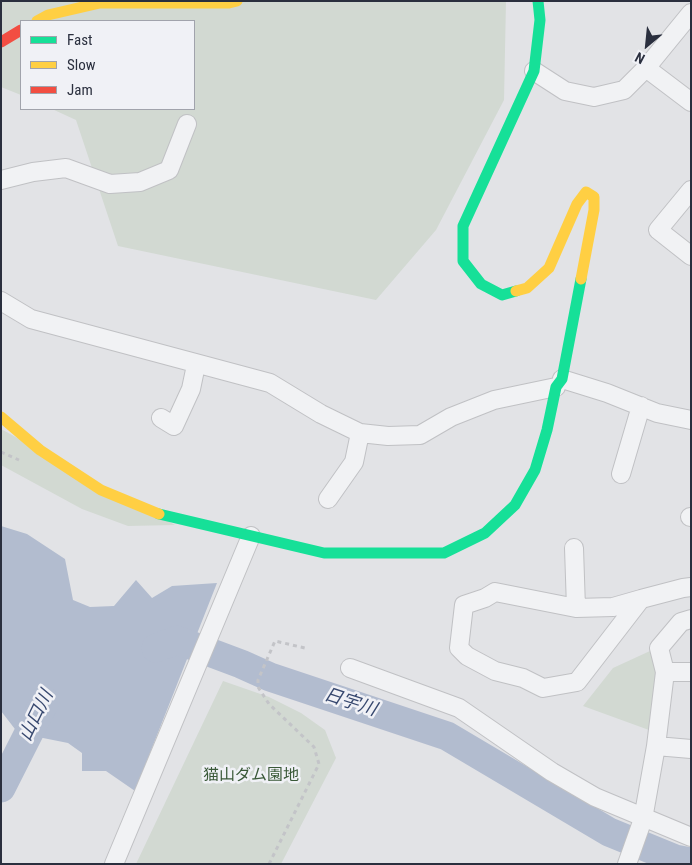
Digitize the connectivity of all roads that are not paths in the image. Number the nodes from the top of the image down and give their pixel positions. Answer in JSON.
{"nodes":[{"id":1,"x":237,"y":1,"type":"edge"},
{"id":2,"x":538,"y":1,"type":"edge"},
{"id":3,"x":549,"y":1,"type":"edge"},
{"id":4,"x":691,"y":13,"type":"edge"},
{"id":5,"x":40,"y":20,"type":"edge"},
{"id":6,"x":540,"y":20,"type":"junction"},
{"id":7,"x":20,"y":31,"type":"edge"},
{"id":8,"x":1,"y":42,"type":"edge"},
{"id":9,"x":646,"y":68,"type":"junction"},
{"id":10,"x":534,"y":71,"type":"junction"},
{"id":11,"x":691,"y":102,"type":"edge"},
{"id":12,"x":187,"y":124,"type":"dead end"},
{"id":13,"x":1,"y":180,"type":"edge"},
{"id":14,"x":691,"y":190,"type":"edge"},
{"id":15,"x":691,"y":256,"type":"edge"},
{"id":16,"x":1,"y":300,"type":"edge"},
{"id":17,"x":196,"y":365,"type":"junction"},
{"id":18,"x":559,"y":383,"type":"junction"},
{"id":19,"x":640,"y":406,"type":"junction"},
{"id":20,"x":1,"y":417,"type":"edge"},
{"id":21,"x":161,"y":418,"type":"dead end"},
{"id":22,"x":691,"y":420,"type":"edge"},
{"id":23,"x":360,"y":433,"type":"junction"},
{"id":24,"x":621,"y":474,"type":"dead end"},
{"id":25,"x":328,"y":499,"type":"dead end"},
{"id":26,"x":249,"y":542,"type":"junction"},
{"id":27,"x":574,"y":548,"type":"dead end"},
{"id":28,"x":691,"y":587,"type":"edge"},
{"id":29,"x":641,"y":599,"type":"junction"},
{"id":30,"x":576,"y":608,"type":"junction"},
{"id":31,"x":691,"y":619,"type":"edge"},
{"id":32,"x":350,"y":668,"type":"dead end"},
{"id":33,"x":664,"y":672,"type":"junction"},
{"id":34,"x":691,"y":672,"type":"edge"},
{"id":35,"x":656,"y":746,"type":"junction"},
{"id":36,"x":691,"y":749,"type":"edge"},
{"id":37,"x":644,"y":819,"type":"junction"},
{"id":38,"x":691,"y":837,"type":"edge"},
{"id":39,"x":114,"y":864,"type":"edge"},
{"id":40,"x":627,"y":864,"type":"edge"}],
"edges":[{"from":1,"to":5,"type":"street"},
{"from":2,"to":6,"type":"street"},
{"from":3,"to":6,"type":"street"},
{"from":4,"to":9,"type":"street"},
{"from":6,"to":10,"type":"street"},
{"from":7,"to":8,"type":"street"},
{"from":9,"to":10,"type":"street"},
{"from":9,"to":11,"type":"street"},
{"from":10,"to":18,"type":"street"},
{"from":12,"to":13,"type":"street"},
{"from":14,"to":15,"type":"street"},
{"from":16,"to":17,"type":"street"},
{"from":17,"to":21,"type":"street"},
{"from":17,"to":23,"type":"street"},
{"from":18,"to":19,"type":"street"},
{"from":18,"to":23,"type":"street"},
{"from":18,"to":26,"type":"street"},
{"from":19,"to":22,"type":"street"},
{"from":19,"to":24,"type":"street"},
{"from":20,"to":26,"type":"street"},
{"from":23,"to":25,"type":"street"},
{"from":26,"to":39,"type":"street"},
{"from":27,"to":30,"type":"street"},
{"from":28,"to":29,"type":"street"},
{"from":29,"to":30,"type":"street"},
{"from":29,"to":30,"type":"street"},
{"from":31,"to":33,"type":"street"},
{"from":32,"to":37,"type":"street"},
{"from":33,"to":34,"type":"street"},
{"from":33,"to":35,"type":"street"},
{"from":35,"to":36,"type":"street"},
{"from":35,"to":37,"type":"street"},
{"from":37,"to":38,"type":"street"},
{"from":37,"to":40,"type":"street"}]}
